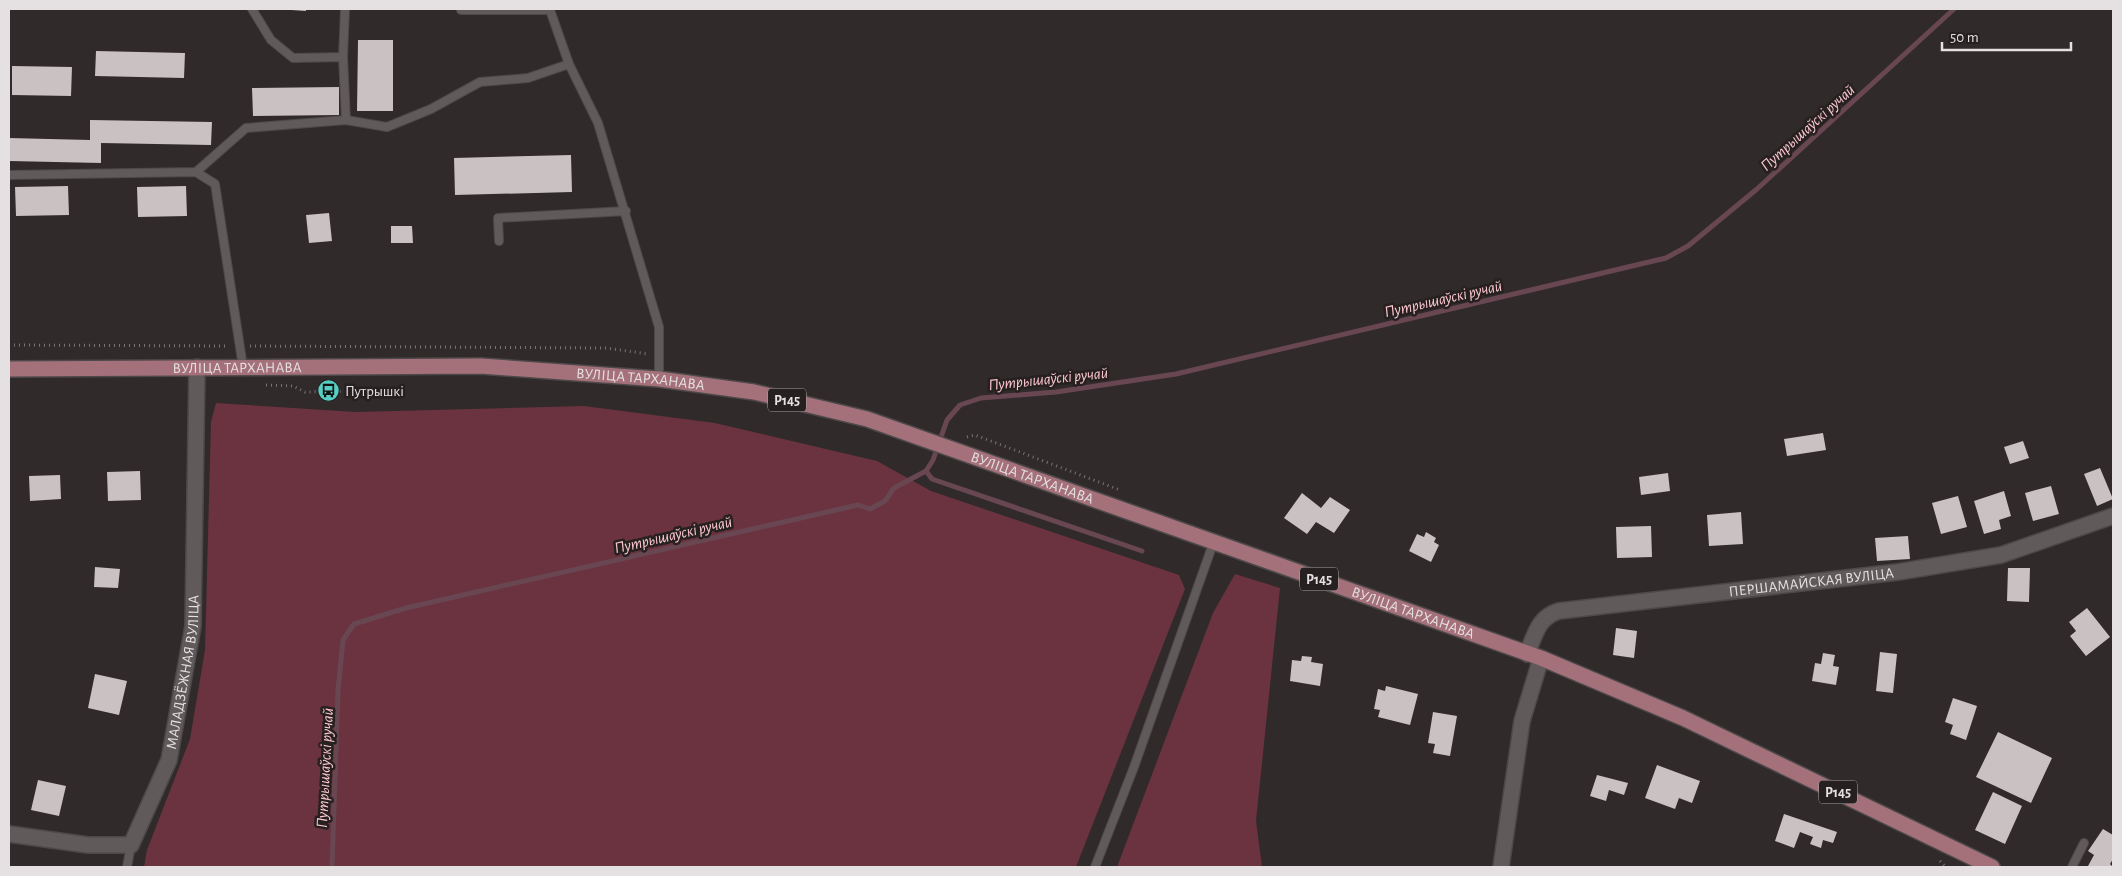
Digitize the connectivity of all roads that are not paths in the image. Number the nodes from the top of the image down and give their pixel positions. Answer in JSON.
{"nodes":[{"id":1,"x":252,"y":9,"type":"edge"},
{"id":2,"x":345,"y":9,"type":"edge"},
{"id":3,"x":461,"y":10,"type":"dead end"},
{"id":4,"x":343,"y":57,"type":"junction"},
{"id":5,"x":569,"y":64,"type":"junction"},
{"id":6,"x":346,"y":120,"type":"junction"},
{"id":7,"x":196,"y":172,"type":"junction"},
{"id":8,"x":9,"y":175,"type":"edge"},
{"id":9,"x":626,"y":211,"type":"junction"},
{"id":10,"x":499,"y":241,"type":"dead end"},
{"id":11,"x":243,"y":367,"type":"junction"},
{"id":12,"x":197,"y":368,"type":"junction"},
{"id":13,"x":9,"y":369,"type":"edge"},
{"id":14,"x":659,"y":379,"type":"junction"},
{"id":15,"x":2113,"y":516,"type":"edge"},
{"id":16,"x":1214,"y":541,"type":"junction"},
{"id":17,"x":1534,"y":656,"type":"junction"},
{"id":18,"x":9,"y":834,"type":"edge"},
{"id":19,"x":2084,"y":843,"type":"dead end"},
{"id":20,"x":131,"y":845,"type":"junction"},
{"id":21,"x":128,"y":867,"type":"edge"},
{"id":22,"x":1095,"y":867,"type":"edge"},
{"id":23,"x":1501,"y":867,"type":"edge"},
{"id":24,"x":1992,"y":867,"type":"edge"},
{"id":25,"x":2072,"y":867,"type":"edge"}],
"edges":[{"from":1,"to":4,"type":"lane"},
{"from":2,"to":4,"type":"lane"},
{"from":3,"to":5,"type":"lane"},
{"from":4,"to":6,"type":"lane"},
{"from":5,"to":6,"type":"lane"},
{"from":5,"to":9,"type":"lane"},
{"from":6,"to":7,"type":"lane"},
{"from":7,"to":8,"type":"lane"},
{"from":7,"to":11,"type":"lane"},
{"from":9,"to":10,"type":"lane"},
{"from":9,"to":14,"type":"lane"},
{"from":11,"to":12,"type":"main road","name":"ВУЛІЦА ТАРХАНАВА","number":"Р145"},
{"from":11,"to":14,"type":"main road","name":"ВУЛІЦА ТАРХАНАВА","number":"Р145"},
{"from":12,"to":13,"type":"main road","name":"ВУЛІЦА ТАРХАНАВА","number":"Р145"},
{"from":12,"to":20,"type":"street","name":"МАЛАДЗЁЖНАЯ ВУЛІЦА"},
{"from":14,"to":16,"type":"main road","name":"ВУЛІЦА ТАРХАНАВА","number":"Р145"},
{"from":15,"to":17,"type":"street","name":"ПЕРШАМАЙСКАЯ ВУЛІЦА"},
{"from":16,"to":17,"type":"main road","name":"ВУЛІЦА ТАРХАНАВА","number":"Р145"},
{"from":16,"to":22,"type":"lane"},
{"from":17,"to":23,"type":"street","name":"ПЕРШАМАЙСКАЯ ВУЛІЦА"},
{"from":17,"to":24,"type":"main road","name":"ВУЛІЦА ТАРХАНАВА","number":"Р145"},
{"from":18,"to":20,"type":"street"},
{"from":19,"to":25,"type":"lane"},
{"from":20,"to":21,"type":"lane"}]}
